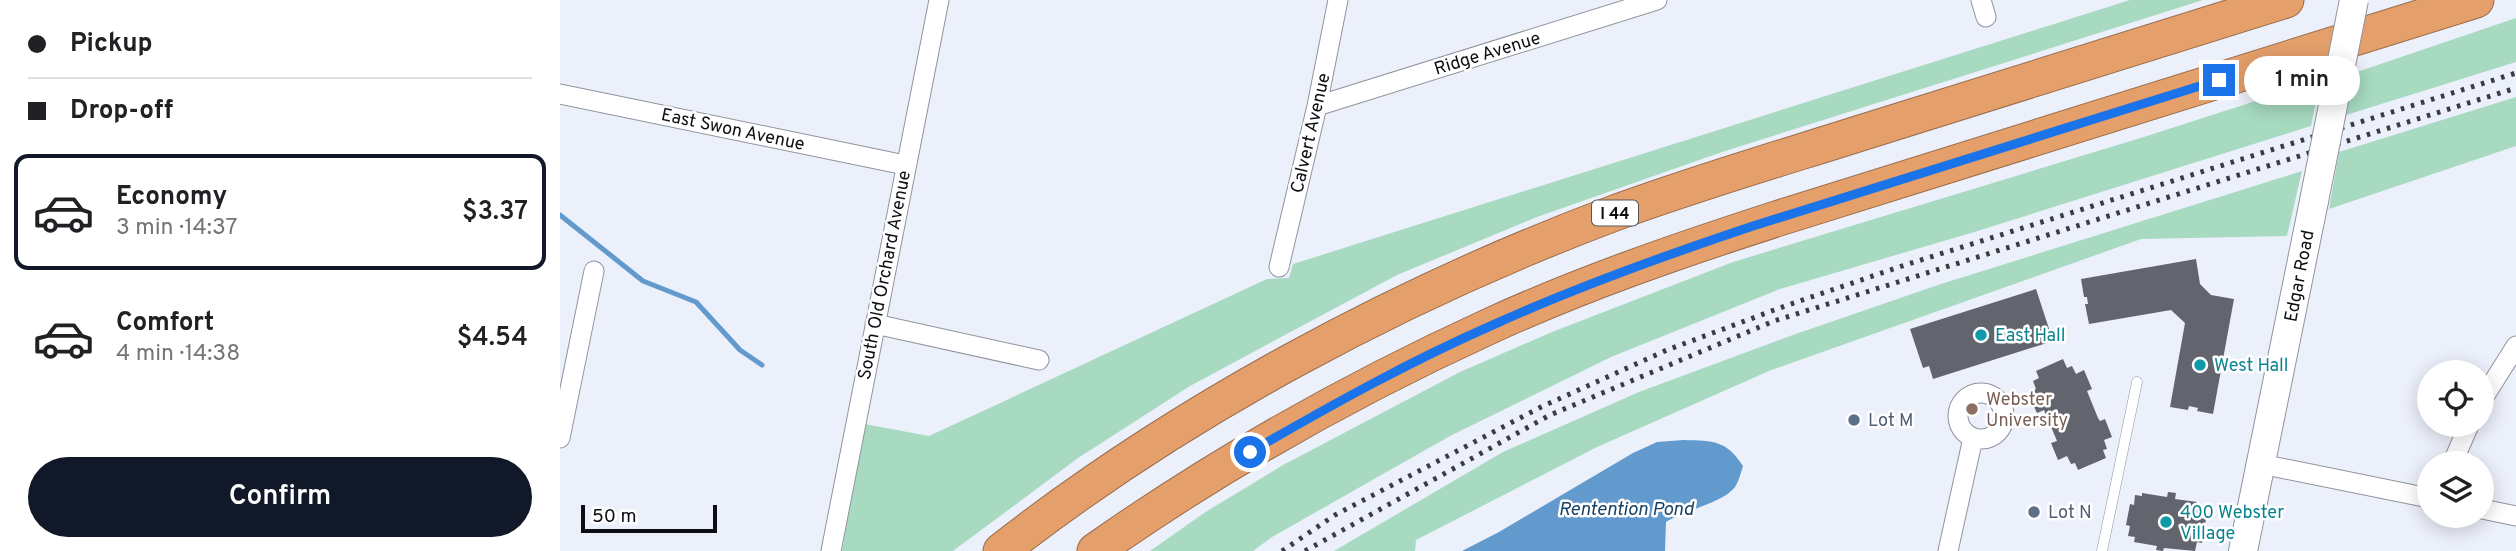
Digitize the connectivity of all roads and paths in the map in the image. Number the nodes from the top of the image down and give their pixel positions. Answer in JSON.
{"nodes":[{"id":1,"x":939,"y":0,"type":"edge"},
{"id":2,"x":1338,"y":0,"type":"edge"},
{"id":3,"x":1657,"y":0,"type":"edge"},
{"id":4,"x":2286,"y":0,"type":"edge"},
{"id":5,"x":2354,"y":0,"type":"edge"},
{"id":6,"x":2476,"y":0,"type":"edge"},
{"id":7,"x":560,"y":94,"type":"edge"},
{"id":8,"x":1317,"y":107,"type":"junction"},
{"id":9,"x":905,"y":164,"type":"junction"},
{"id":10,"x":1279,"y":267,"type":"dead end"},
{"id":11,"x":594,"y":271,"type":"dead end"},
{"id":12,"x":875,"y":324,"type":"junction"},
{"id":13,"x":2516,"y":346,"type":"edge"},
{"id":14,"x":1039,"y":360,"type":"dead end"},
{"id":15,"x":2494,"y":381,"type":"edge"},
{"id":16,"x":2137,"y":382,"type":"dead end"},
{"id":17,"x":560,"y":438,"type":"edge"},
{"id":18,"x":1973,"y":438,"type":"dead end"},
{"id":19,"x":2261,"y":464,"type":"junction"},
{"id":20,"x":2417,"y":496,"type":"edge"},
{"id":21,"x":2494,"y":511,"type":"edge"},
{"id":22,"x":2516,"y":516,"type":"edge"},
{"id":23,"x":831,"y":551,"type":"edge"},
{"id":24,"x":1001,"y":551,"type":"edge"},
{"id":25,"x":1095,"y":551,"type":"edge"},
{"id":26,"x":1948,"y":551,"type":"edge"},
{"id":27,"x":2102,"y":551,"type":"edge"},
{"id":28,"x":2243,"y":551,"type":"edge"}],
"edges":[{"from":1,"to":9,"type":"street","name":"South Old Orchard Avenue"},
{"from":2,"to":8,"type":"street","name":"Calvert Avenue"},
{"from":3,"to":8,"type":"street","name":"Ridge Avenue"},
{"from":4,"to":24,"type":"highway","number":"I 44"},
{"from":5,"to":19,"type":"street","name":"Edgar Road","bridge":true},
{"from":6,"to":25,"type":"highway"},
{"from":7,"to":9,"type":"street","name":"East Swon Avenue"},
{"from":8,"to":10,"type":"street","name":"Calvert Avenue"},
{"from":9,"to":12,"type":"street","name":"South Old Orchard Avenue"},
{"from":11,"to":17,"type":"street"},
{"from":12,"to":14,"type":"street"},
{"from":12,"to":23,"type":"street","name":"South Old Orchard Avenue"},
{"from":13,"to":15,"type":"street"},
{"from":16,"to":27,"type":"lane"},
{"from":18,"to":26,"type":"street"},
{"from":19,"to":20,"type":"street"},
{"from":19,"to":28,"type":"street","name":"Edgar Road"},
{"from":21,"to":22,"type":"street"}]}
